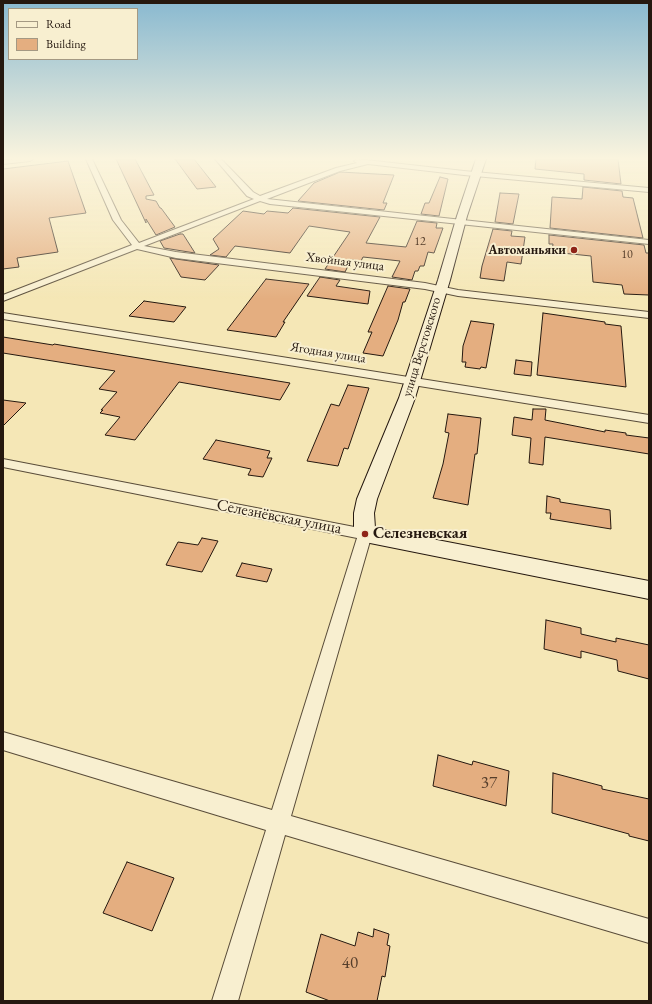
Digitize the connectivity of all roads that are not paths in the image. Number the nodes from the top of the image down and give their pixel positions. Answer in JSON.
{"nodes":[{"id":1,"x":111,"y":206,"type":"edge"},
{"id":2,"x":243,"y":206,"type":"edge"},
{"id":3,"x":296,"y":206,"type":"edge"},
{"id":4,"x":466,"y":206,"type":"edge"},
{"id":5,"x":460,"y":223,"type":"junction"},
{"id":6,"x":649,"y":242,"type":"edge"},
{"id":7,"x":138,"y":247,"type":"junction"},
{"id":8,"x":440,"y":289,"type":"junction"},
{"id":9,"x":3,"y":298,"type":"edge"},
{"id":10,"x":649,"y":315,"type":"edge"},
{"id":11,"x":3,"y":316,"type":"edge"},
{"id":12,"x":413,"y":380,"type":"junction"},
{"id":13,"x":649,"y":419,"type":"edge"},
{"id":14,"x":3,"y":463,"type":"edge"},
{"id":15,"x":365,"y":534,"type":"junction"},
{"id":16,"x":649,"y":590,"type":"edge"},
{"id":17,"x":3,"y":741,"type":"edge"},
{"id":18,"x":279,"y":823,"type":"junction"},
{"id":19,"x":649,"y":931,"type":"edge"},
{"id":20,"x":225,"y":1001,"type":"edge"}],
"edges":[{"from":1,"to":7,"type":"street"},
{"from":2,"to":7,"type":"street"},
{"from":3,"to":5,"type":"street"},
{"from":4,"to":5,"type":"street","name":"улица Верстовского"},
{"from":5,"to":6,"type":"street"},
{"from":5,"to":8,"type":"street","name":"улица Верстовского"},
{"from":7,"to":8,"type":"street","name":"Хвойная улица"},
{"from":7,"to":9,"type":"street"},
{"from":8,"to":10,"type":"street","name":"Хвойная улица"},
{"from":8,"to":12,"type":"street","name":"улица Верстовского"},
{"from":11,"to":12,"type":"street","name":"Ягодная улица"},
{"from":12,"to":13,"type":"street","name":"Ягодная улица"},
{"from":12,"to":15,"type":"street","name":"улица Верстовского"},
{"from":14,"to":15,"type":"street","name":"Селезнёвская улица"},
{"from":15,"to":16,"type":"street","name":"Селезнёвская улица"},
{"from":15,"to":18,"type":"street"},
{"from":17,"to":18,"type":"street"},
{"from":18,"to":19,"type":"street"},
{"from":18,"to":20,"type":"street"}]}
